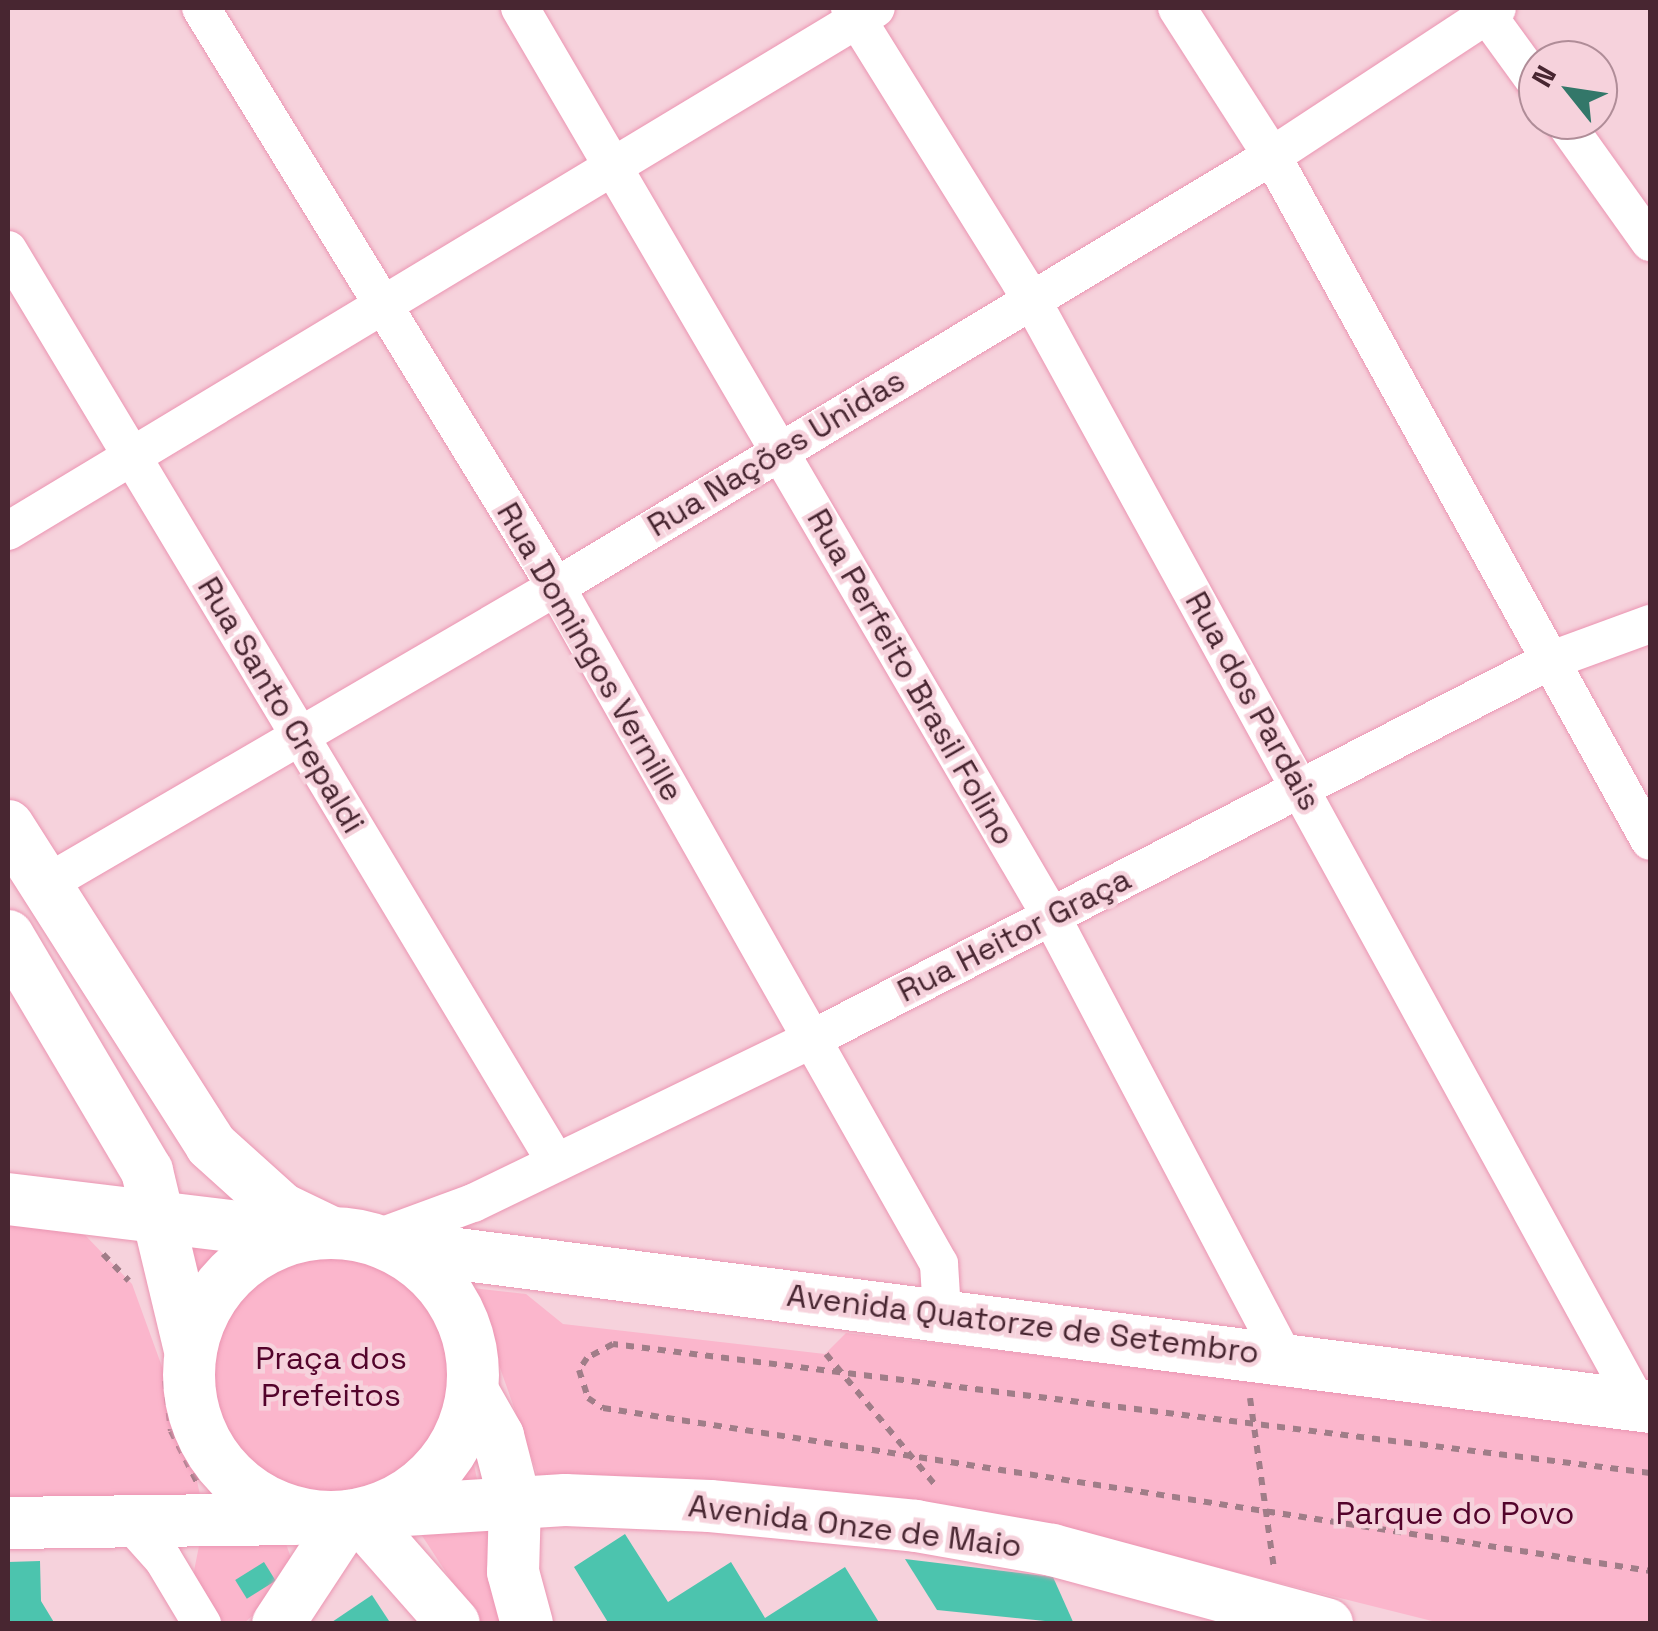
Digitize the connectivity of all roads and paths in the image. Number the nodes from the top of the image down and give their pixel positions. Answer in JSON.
{"nodes":[{"id":1,"x":201,"y":8,"type":"edge"},
{"id":2,"x":520,"y":8,"type":"edge"},
{"id":3,"x":1177,"y":8,"type":"edge"},
{"id":4,"x":1489,"y":10,"type":"edge"},
{"id":5,"x":861,"y":12,"type":"edge"},
{"id":6,"x":1518,"y":55,"type":"edge"},
{"id":7,"x":1577,"y":140,"type":"edge"},
{"id":8,"x":1272,"y":156,"type":"junction"},
{"id":9,"x":615,"y":166,"type":"junction"},
{"id":10,"x":1650,"y":242,"type":"edge"},
{"id":11,"x":8,"y":250,"type":"edge"},
{"id":12,"x":1031,"y":299,"type":"junction"},
{"id":13,"x":384,"y":306,"type":"junction"},
{"id":14,"x":777,"y":450,"type":"junction"},
{"id":15,"x":132,"y":455,"type":"junction"},
{"id":16,"x":8,"y":531,"type":"edge"},
{"id":17,"x":556,"y":588,"type":"junction"},
{"id":18,"x":1650,"y":624,"type":"edge"},
{"id":19,"x":1549,"y":660,"type":"junction"},
{"id":20,"x":298,"y":735,"type":"junction"},
{"id":21,"x":1299,"y":784,"type":"junction"},
{"id":22,"x":8,"y":826,"type":"edge"},
{"id":23,"x":1650,"y":841,"type":"edge"},
{"id":24,"x":46,"y":884,"type":"junction"},
{"id":25,"x":1052,"y":916,"type":"junction"},
{"id":26,"x":8,"y":936,"type":"edge"},
{"id":27,"x":812,"y":1039,"type":"junction"},
{"id":28,"x":554,"y":1160,"type":"junction"},
{"id":29,"x":8,"y":1199,"type":"edge"},
{"id":30,"x":157,"y":1218,"type":"junction"},
{"id":31,"x":350,"y":1238,"type":"junction"},
{"id":32,"x":97,"y":1247,"type":"dead end"},
{"id":33,"x":138,"y":1298,"type":"dead end"},
{"id":34,"x":942,"y":1312,"type":"junction"},
{"id":35,"x":826,"y":1354,"type":"dead end"},
{"id":36,"x":177,"y":1363,"type":"junction"},
{"id":37,"x":841,"y":1373,"type":"junction"},
{"id":38,"x":1266,"y":1374,"type":"junction"},
{"id":39,"x":474,"y":1392,"type":"junction"},
{"id":40,"x":1644,"y":1406,"type":"edge"},
{"id":41,"x":1254,"y":1424,"type":"junction"},
{"id":42,"x":907,"y":1451,"type":"junction"},
{"id":43,"x":1650,"y":1473,"type":"edge"},
{"id":44,"x":200,"y":1494,"type":"dead end"},
{"id":45,"x":944,"y":1495,"type":"dead end"},
{"id":46,"x":515,"y":1502,"type":"junction"},
{"id":47,"x":353,"y":1515,"type":"junction"},
{"id":48,"x":1267,"y":1516,"type":"junction"},
{"id":49,"x":128,"y":1520,"type":"junction"},
{"id":50,"x":8,"y":1523,"type":"edge"},
{"id":51,"x":1650,"y":1571,"type":"edge"},
{"id":52,"x":1276,"y":1581,"type":"dead end"},
{"id":53,"x":202,"y":1624,"type":"edge"},
{"id":54,"x":278,"y":1624,"type":"edge"},
{"id":55,"x":454,"y":1624,"type":"edge"},
{"id":56,"x":527,"y":1624,"type":"edge"},
{"id":57,"x":1327,"y":1624,"type":"edge"}],
"edges":[{"from":1,"to":13,"type":"street","name":"Rua Domingos Vernille"},
{"from":2,"to":9,"type":"street","name":"Rua Perfeito Brasil Folino"},
{"from":3,"to":8,"type":"street"},
{"from":4,"to":6,"type":"street"},
{"from":4,"to":8,"type":"street","name":"Rua Nações Unidas"},
{"from":5,"to":9,"type":"street"},
{"from":5,"to":12,"type":"street","name":"Rua dos Pardais"},
{"from":7,"to":10,"type":"street"},
{"from":8,"to":12,"type":"street","name":"Rua Nações Unidas"},
{"from":8,"to":19,"type":"street"},
{"from":9,"to":13,"type":"street"},
{"from":9,"to":14,"type":"street","name":"Rua Perfeito Brasil Folino"},
{"from":11,"to":15,"type":"street","name":"Rua Santo Crepaldi"},
{"from":12,"to":14,"type":"street","name":"Rua Nações Unidas"},
{"from":12,"to":21,"type":"street","name":"Rua dos Pardais"},
{"from":13,"to":15,"type":"street"},
{"from":13,"to":17,"type":"street","name":"Rua Domingos Vernille"},
{"from":14,"to":17,"type":"street","name":"Rua Nações Unidas"},
{"from":14,"to":25,"type":"street","name":"Rua Perfeito Brasil Folino"},
{"from":15,"to":16,"type":"street"},
{"from":15,"to":20,"type":"street","name":"Rua Santo Crepaldi"},
{"from":17,"to":20,"type":"street","name":"Rua Nações Unidas"},
{"from":17,"to":27,"type":"street","name":"Rua Domingos Vernille"},
{"from":18,"to":19,"type":"street","name":"Rua Heitor Graça"},
{"from":19,"to":21,"type":"street","name":"Rua Heitor Graça"},
{"from":19,"to":23,"type":"street"},
{"from":20,"to":24,"type":"street","name":"Rua Nações Unidas"},
{"from":20,"to":28,"type":"street","name":"Rua Santo Crepaldi"},
{"from":21,"to":25,"type":"street","name":"Rua Heitor Graça"},
{"from":21,"to":40,"type":"street","name":"Rua dos Pardais"},
{"from":22,"to":24,"type":"street"},
{"from":24,"to":31,"type":"street"},
{"from":25,"to":27,"type":"street","name":"Rua Heitor Graça"},
{"from":25,"to":38,"type":"street","name":"Rua Perfeito Brasil Folino"},
{"from":26,"to":30,"type":"street"},
{"from":27,"to":28,"type":"street","name":"Rua Heitor Graça"},
{"from":27,"to":34,"type":"street","name":"Rua Domingos Vernille"},
{"from":28,"to":31,"type":"street","name":"Rua Heitor Graça"},
{"from":29,"to":30,"type":"street","name":"Avenida Quatorze de Setembro"},
{"from":30,"to":31,"type":"street","name":"Avenida Quatorze de Setembro"},
{"from":30,"to":36,"type":"street"},
{"from":31,"to":34,"type":"street","name":"Avenida Quatorze de Setembro"},
{"from":31,"to":36,"type":"street"},
{"from":31,"to":39,"type":"street"},
{"from":32,"to":33,"type":"path"},
{"from":34,"to":38,"type":"street","name":"Avenida Quatorze de Setembro"},
{"from":35,"to":37,"type":"path"},
{"from":36,"to":44,"type":"path"},
{"from":36,"to":47,"type":"street"},
{"from":37,"to":41,"type":"path"},
{"from":37,"to":42,"type":"path"},
{"from":37,"to":42,"type":"path"},
{"from":38,"to":40,"type":"street","name":"Avenida Quatorze de Setembro"},
{"from":38,"to":41,"type":"path"},
{"from":39,"to":46,"type":"street"},
{"from":39,"to":47,"type":"street"},
{"from":41,"to":43,"type":"path"},
{"from":41,"to":48,"type":"path"},
{"from":42,"to":45,"type":"path"},
{"from":42,"to":48,"type":"path"},
{"from":46,"to":47,"type":"street","name":"Avenida Onze de Maio"},
{"from":46,"to":56,"type":"street"},
{"from":46,"to":57,"type":"street","name":"Avenida Onze de Maio"},
{"from":47,"to":49,"type":"street","name":"Avenida Onze de Maio"},
{"from":47,"to":54,"type":"street"},
{"from":47,"to":55,"type":"street"},
{"from":48,"to":51,"type":"path"},
{"from":48,"to":52,"type":"path"},
{"from":49,"to":50,"type":"street","name":"Avenida Onze de Maio"},
{"from":49,"to":53,"type":"street"}]}
